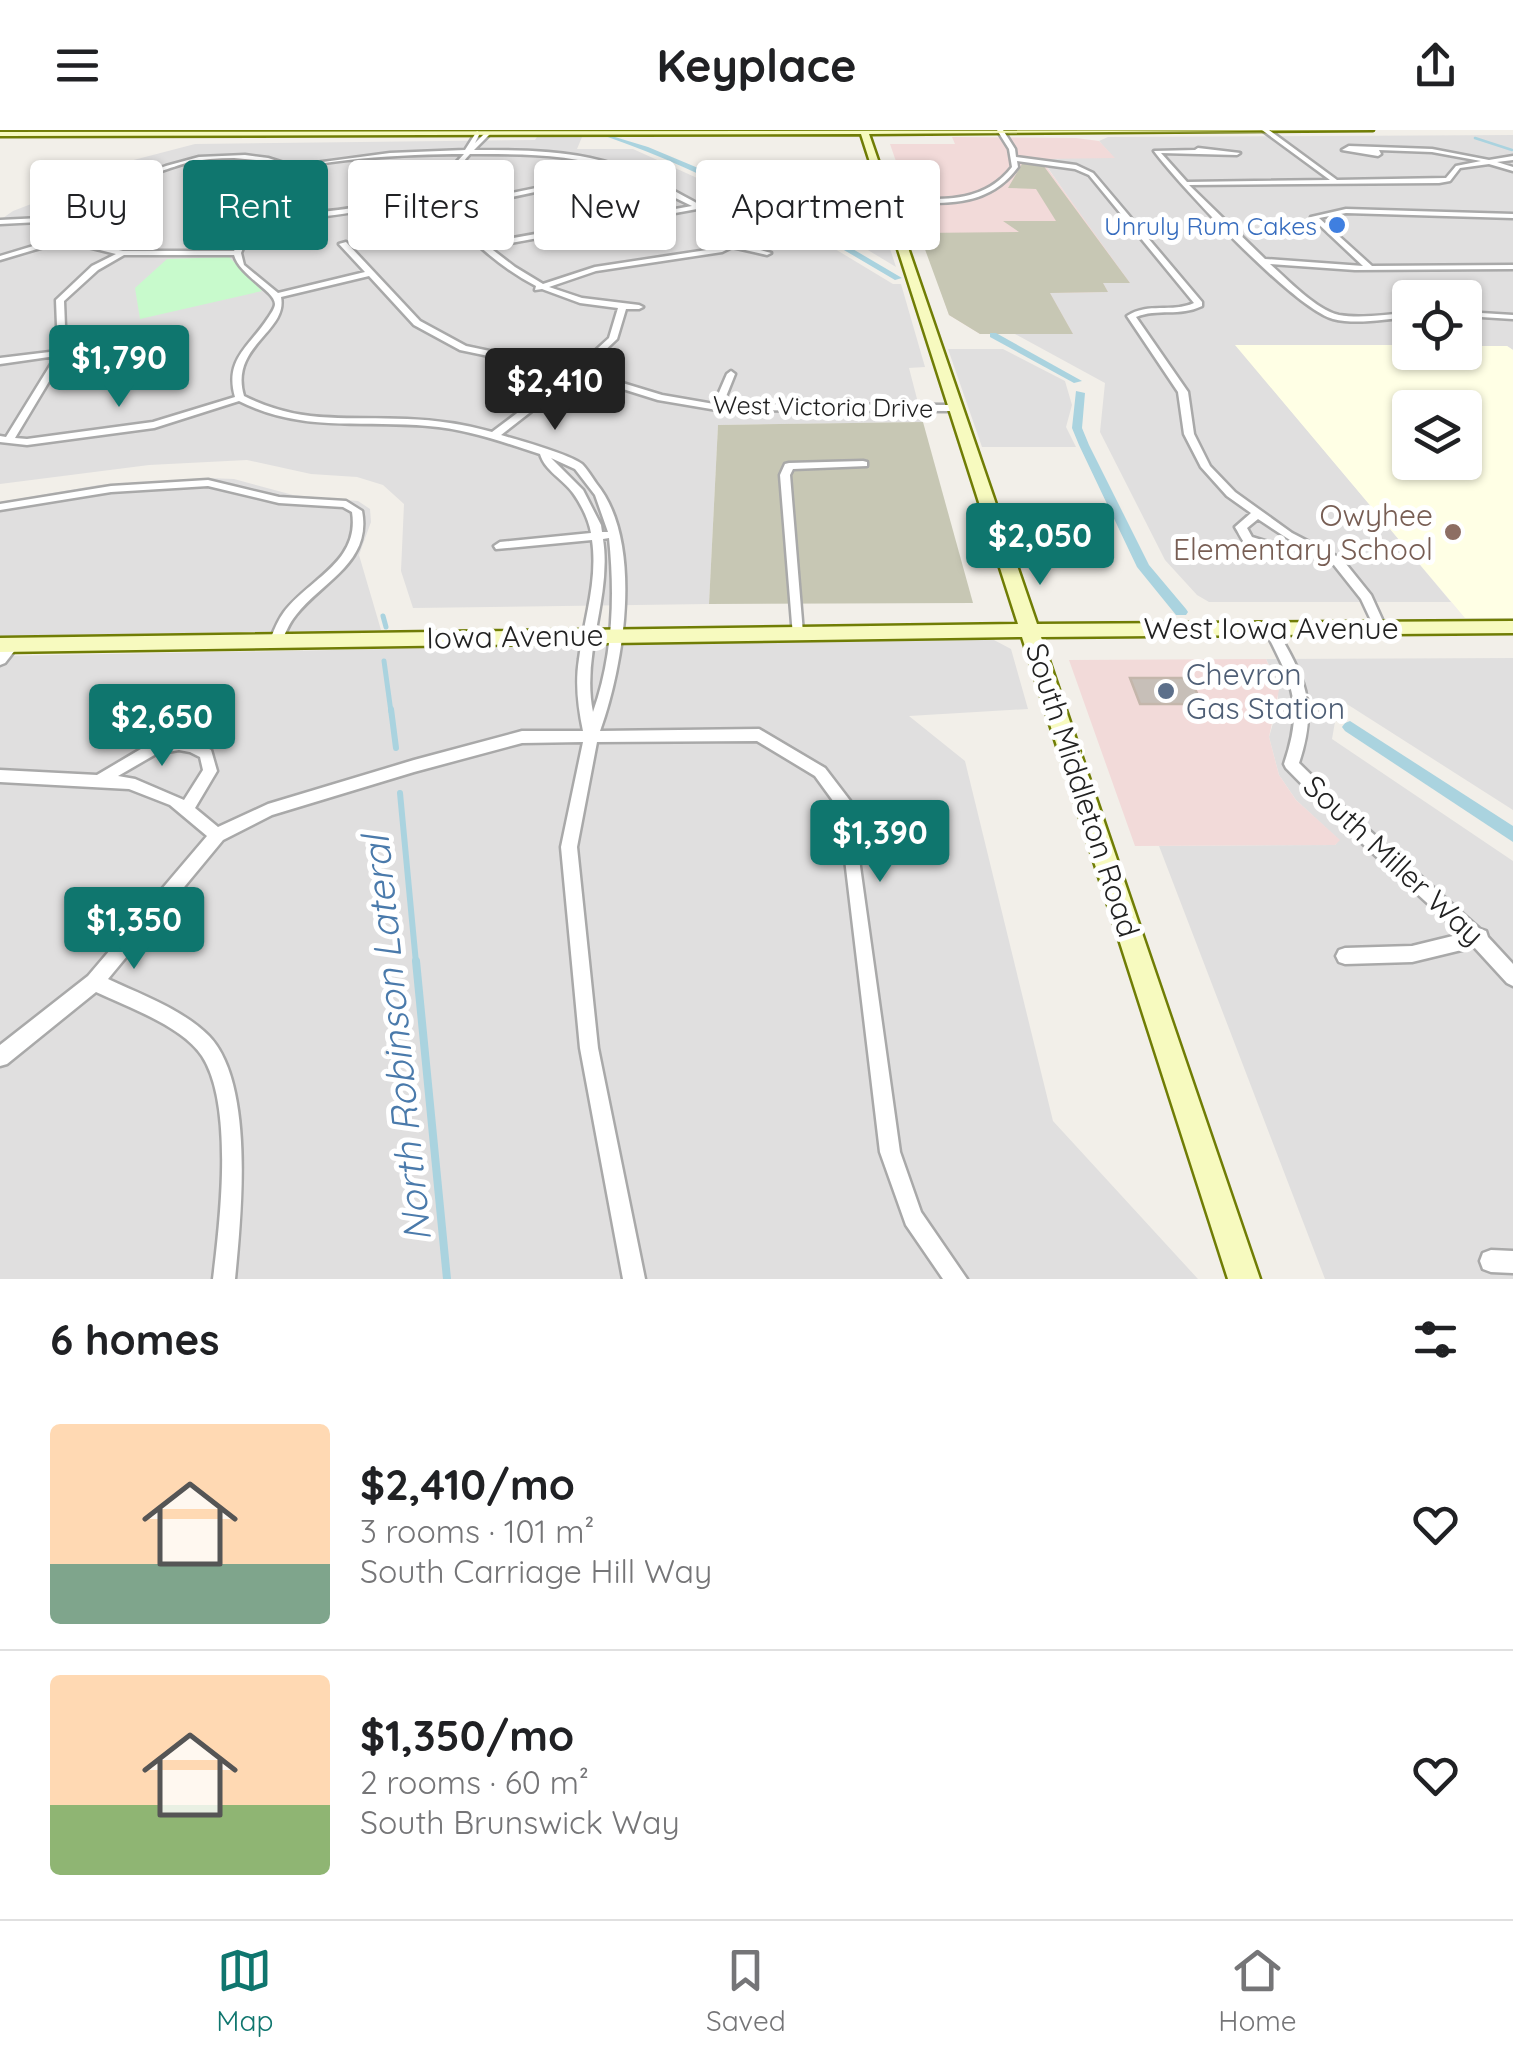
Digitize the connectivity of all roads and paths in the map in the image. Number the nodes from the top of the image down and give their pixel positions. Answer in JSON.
{"nodes":[{"id":1,"x":1265,"y":130,"type":"edge"},
{"id":2,"x":1369,"y":130,"type":"edge"},
{"id":3,"x":864,"y":131,"type":"edge"},
{"id":4,"x":1000,"y":131,"type":"edge"},
{"id":5,"x":50,"y":132,"type":"edge"},
{"id":6,"x":483,"y":133,"type":"junction"},
{"id":7,"x":0,"y":134,"type":"edge"},
{"id":8,"x":1376,"y":148,"type":"junction"},
{"id":9,"x":1198,"y":150,"type":"junction"},
{"id":10,"x":466,"y":155,"type":"junction"},
{"id":11,"x":1513,"y":158,"type":"edge"},
{"id":12,"x":1015,"y":159,"type":"junction"},
{"id":13,"x":198,"y":160,"type":"edge"},
{"id":14,"x":259,"y":160,"type":"edge"},
{"id":15,"x":328,"y":160,"type":"edge"},
{"id":16,"x":587,"y":160,"type":"edge"},
{"id":17,"x":873,"y":160,"type":"edge"},
{"id":18,"x":1490,"y":162,"type":"junction"},
{"id":19,"x":1513,"y":169,"type":"edge"},
{"id":20,"x":1334,"y":181,"type":"junction"},
{"id":21,"x":1188,"y":183,"type":"junction"},
{"id":22,"x":676,"y":198,"type":"edge"},
{"id":23,"x":940,"y":198,"type":"edge"},
{"id":24,"x":696,"y":207,"type":"joint"},
{"id":25,"x":328,"y":212,"type":"edge"},
{"id":26,"x":1513,"y":216,"type":"edge"},
{"id":27,"x":30,"y":221,"type":"edge"},
{"id":28,"x":0,"y":222,"type":"edge"},
{"id":29,"x":514,"y":238,"type":"edge"},
{"id":30,"x":342,"y":244,"type":"dead end"},
{"id":31,"x":30,"y":249,"type":"edge"},
{"id":32,"x":110,"y":250,"type":"edge"},
{"id":33,"x":237,"y":250,"type":"edge"},
{"id":34,"x":488,"y":250,"type":"edge"},
{"id":35,"x":710,"y":250,"type":"edge"},
{"id":36,"x":752,"y":250,"type":"edge"},
{"id":37,"x":902,"y":250,"type":"edge"},
{"id":38,"x":123,"y":253,"type":"junction"},
{"id":39,"x":236,"y":253,"type":"junction"},
{"id":40,"x":767,"y":254,"type":"dead end"},
{"id":41,"x":1460,"y":254,"type":"dead end"},
{"id":42,"x":0,"y":258,"type":"edge"},
{"id":43,"x":1264,"y":261,"type":"junction"},
{"id":44,"x":1479,"y":267,"type":"junction"},
{"id":45,"x":1513,"y":267,"type":"edge"},
{"id":46,"x":1370,"y":268,"type":"junction"},
{"id":47,"x":367,"y":274,"type":"junction"},
{"id":48,"x":538,"y":288,"type":"junction"},
{"id":49,"x":277,"y":296,"type":"junction"},
{"id":50,"x":640,"y":306,"type":"dead end"},
{"id":51,"x":622,"y":307,"type":"junction"},
{"id":52,"x":1195,"y":307,"type":"junction"},
{"id":53,"x":1121,"y":309,"type":"dead end"},
{"id":54,"x":1208,"y":311,"type":"dead end"},
{"id":55,"x":1135,"y":313,"type":"junction"},
{"id":56,"x":1392,"y":315,"type":"edge"},
{"id":57,"x":1482,"y":315,"type":"edge"},
{"id":58,"x":1513,"y":316,"type":"edge"},
{"id":59,"x":62,"y":353,"type":"junction"},
{"id":60,"x":0,"y":361,"type":"edge"},
{"id":61,"x":577,"y":372,"type":"junction"},
{"id":62,"x":731,"y":374,"type":"dead end"},
{"id":63,"x":240,"y":398,"type":"junction"},
{"id":64,"x":717,"y":407,"type":"junction"},
{"id":65,"x":953,"y":408,"type":"junction"},
{"id":66,"x":496,"y":434,"type":"junction"},
{"id":67,"x":5,"y":439,"type":"edge"},
{"id":68,"x":545,"y":452,"type":"junction"},
{"id":69,"x":863,"y":464,"type":"dead end"},
{"id":70,"x":594,"y":486,"type":"junction"},
{"id":71,"x":580,"y":490,"type":"junction"},
{"id":72,"x":0,"y":507,"type":"edge"},
{"id":73,"x":1258,"y":514,"type":"junction"},
{"id":74,"x":617,"y":534,"type":"junction"},
{"id":75,"x":600,"y":536,"type":"junction"},
{"id":76,"x":1302,"y":542,"type":"junction"},
{"id":77,"x":500,"y":546,"type":"dead end"},
{"id":78,"x":1513,"y":627,"type":"edge"},
{"id":79,"x":1270,"y":628,"type":"junction"},
{"id":80,"x":1380,"y":628,"type":"junction"},
{"id":81,"x":1030,"y":629,"type":"junction"},
{"id":82,"x":797,"y":633,"type":"junction"},
{"id":83,"x":615,"y":634,"type":"junction"},
{"id":84,"x":590,"y":635,"type":"junction"},
{"id":85,"x":276,"y":640,"type":"junction"},
{"id":86,"x":4,"y":650,"type":"edge"},
{"id":87,"x":591,"y":736,"type":"junction"},
{"id":88,"x":0,"y":776,"type":"edge"},
{"id":89,"x":99,"y":782,"type":"junction"},
{"id":90,"x":186,"y":810,"type":"junction"},
{"id":91,"x":216,"y":835,"type":"junction"},
{"id":92,"x":1480,"y":937,"type":"junction"},
{"id":93,"x":1346,"y":956,"type":"dead end"},
{"id":94,"x":1513,"y":978,"type":"edge"},
{"id":95,"x":94,"y":982,"type":"junction"},
{"id":96,"x":0,"y":1057,"type":"edge"},
{"id":97,"x":224,"y":1279,"type":"edge"},
{"id":98,"x":634,"y":1279,"type":"edge"},
{"id":99,"x":956,"y":1279,"type":"edge"},
{"id":100,"x":1244,"y":1279,"type":"edge"}],
"edges":[{"from":1,"to":2,"type":"street"},
{"from":1,"to":4,"type":"street"},
{"from":1,"to":20,"type":"street"},
{"from":3,"to":4,"type":"street"},
{"from":3,"to":6,"type":"street"},
{"from":3,"to":17,"type":"street","name":"South Middleton Road"},
{"from":4,"to":12,"type":"street"},
{"from":5,"to":6,"type":"street"},
{"from":5,"to":7,"type":"street"},
{"from":6,"to":10,"type":"street"},
{"from":8,"to":8,"type":"street"},
{"from":8,"to":18,"type":"street"},
{"from":9,"to":9,"type":"street"},
{"from":9,"to":21,"type":"street"},
{"from":10,"to":15,"type":"street"},
{"from":10,"to":16,"type":"street"},
{"from":10,"to":25,"type":"street"},
{"from":11,"to":18,"type":"street"},
{"from":12,"to":23,"type":"street"},
{"from":12,"to":52,"type":"street"},
{"from":13,"to":14,"type":"street"},
{"from":18,"to":19,"type":"street"},
{"from":18,"to":20,"type":"street"},
{"from":20,"to":21,"type":"street"},
{"from":21,"to":43,"type":"street"},
{"from":22,"to":24,"type":"street"},
{"from":24,"to":29,"type":"street"},
{"from":26,"to":46,"type":"street"},
{"from":27,"to":28,"type":"street"},
{"from":30,"to":47,"type":"street","name":"West Victoria Drive"},
{"from":31,"to":42,"type":"street"},
{"from":32,"to":38,"type":"street"},
{"from":33,"to":39,"type":"street"},
{"from":34,"to":48,"type":"street"},
{"from":35,"to":48,"type":"street"},
{"from":36,"to":40,"type":"street"},
{"from":37,"to":65,"type":"street","name":"South Middleton Road"},
{"from":38,"to":39,"type":"street"},
{"from":38,"to":59,"type":"street"},
{"from":39,"to":49,"type":"street"},
{"from":41,"to":44,"type":"street"},
{"from":43,"to":46,"type":"street"},
{"from":43,"to":56,"type":"street"},
{"from":44,"to":45,"type":"street"},
{"from":44,"to":46,"type":"street"},
{"from":47,"to":49,"type":"street"},
{"from":47,"to":61,"type":"street","name":"West Victoria Drive"},
{"from":48,"to":51,"type":"street"},
{"from":49,"to":63,"type":"street"},
{"from":50,"to":51,"type":"street"},
{"from":51,"to":61,"type":"street"},
{"from":52,"to":54,"type":"street"},
{"from":52,"to":55,"type":"street"},
{"from":53,"to":55,"type":"street"},
{"from":55,"to":73,"type":"street"},
{"from":57,"to":58,"type":"street"},
{"from":59,"to":60,"type":"street"},
{"from":59,"to":67,"type":"street"},
{"from":61,"to":64,"type":"street","name":"West Victoria Drive"},
{"from":61,"to":66,"type":"street"},
{"from":62,"to":64,"type":"street"},
{"from":63,"to":66,"type":"street"},
{"from":63,"to":67,"type":"street"},
{"from":64,"to":65,"type":"street","name":"West Victoria Drive"},
{"from":65,"to":81,"type":"street","name":"South Middleton Road"},
{"from":66,"to":68,"type":"street"},
{"from":68,"to":70,"type":"street"},
{"from":68,"to":71,"type":"street"},
{"from":69,"to":82,"type":"street"},
{"from":70,"to":71,"type":"street"},
{"from":70,"to":74,"type":"street"},
{"from":71,"to":75,"type":"street"},
{"from":72,"to":85,"type":"street"},
{"from":73,"to":76,"type":"street"},
{"from":73,"to":76,"type":"street"},
{"from":74,"to":75,"type":"street"},
{"from":74,"to":83,"type":"street"},
{"from":75,"to":77,"type":"street"},
{"from":75,"to":84,"type":"street"},
{"from":76,"to":80,"type":"street"},
{"from":78,"to":80,"type":"street","name":"West Iowa Avenue"},
{"from":79,"to":80,"type":"street","name":"West Iowa Avenue"},
{"from":79,"to":81,"type":"street","name":"West Iowa Avenue"},
{"from":79,"to":92,"type":"street","name":"South Miller Way"},
{"from":81,"to":82,"type":"street","name":"Iowa Avenue"},
{"from":81,"to":100,"type":"street","name":"South Middleton Road"},
{"from":82,"to":83,"type":"street","name":"Iowa Avenue"},
{"from":83,"to":84,"type":"street","name":"Iowa Avenue"},
{"from":83,"to":87,"type":"street"},
{"from":84,"to":85,"type":"street","name":"Iowa Avenue"},
{"from":84,"to":87,"type":"street"},
{"from":85,"to":86,"type":"street","name":"Iowa Avenue"},
{"from":87,"to":91,"type":"street"},
{"from":87,"to":98,"type":"street"},
{"from":87,"to":99,"type":"street"},
{"from":88,"to":89,"type":"street"},
{"from":89,"to":90,"type":"street"},
{"from":89,"to":90,"type":"street"},
{"from":90,"to":91,"type":"street"},
{"from":91,"to":95,"type":"street"},
{"from":92,"to":93,"type":"street"},
{"from":92,"to":94,"type":"street","name":"South Miller Way"},
{"from":95,"to":96,"type":"street"},
{"from":95,"to":97,"type":"street"}]}
